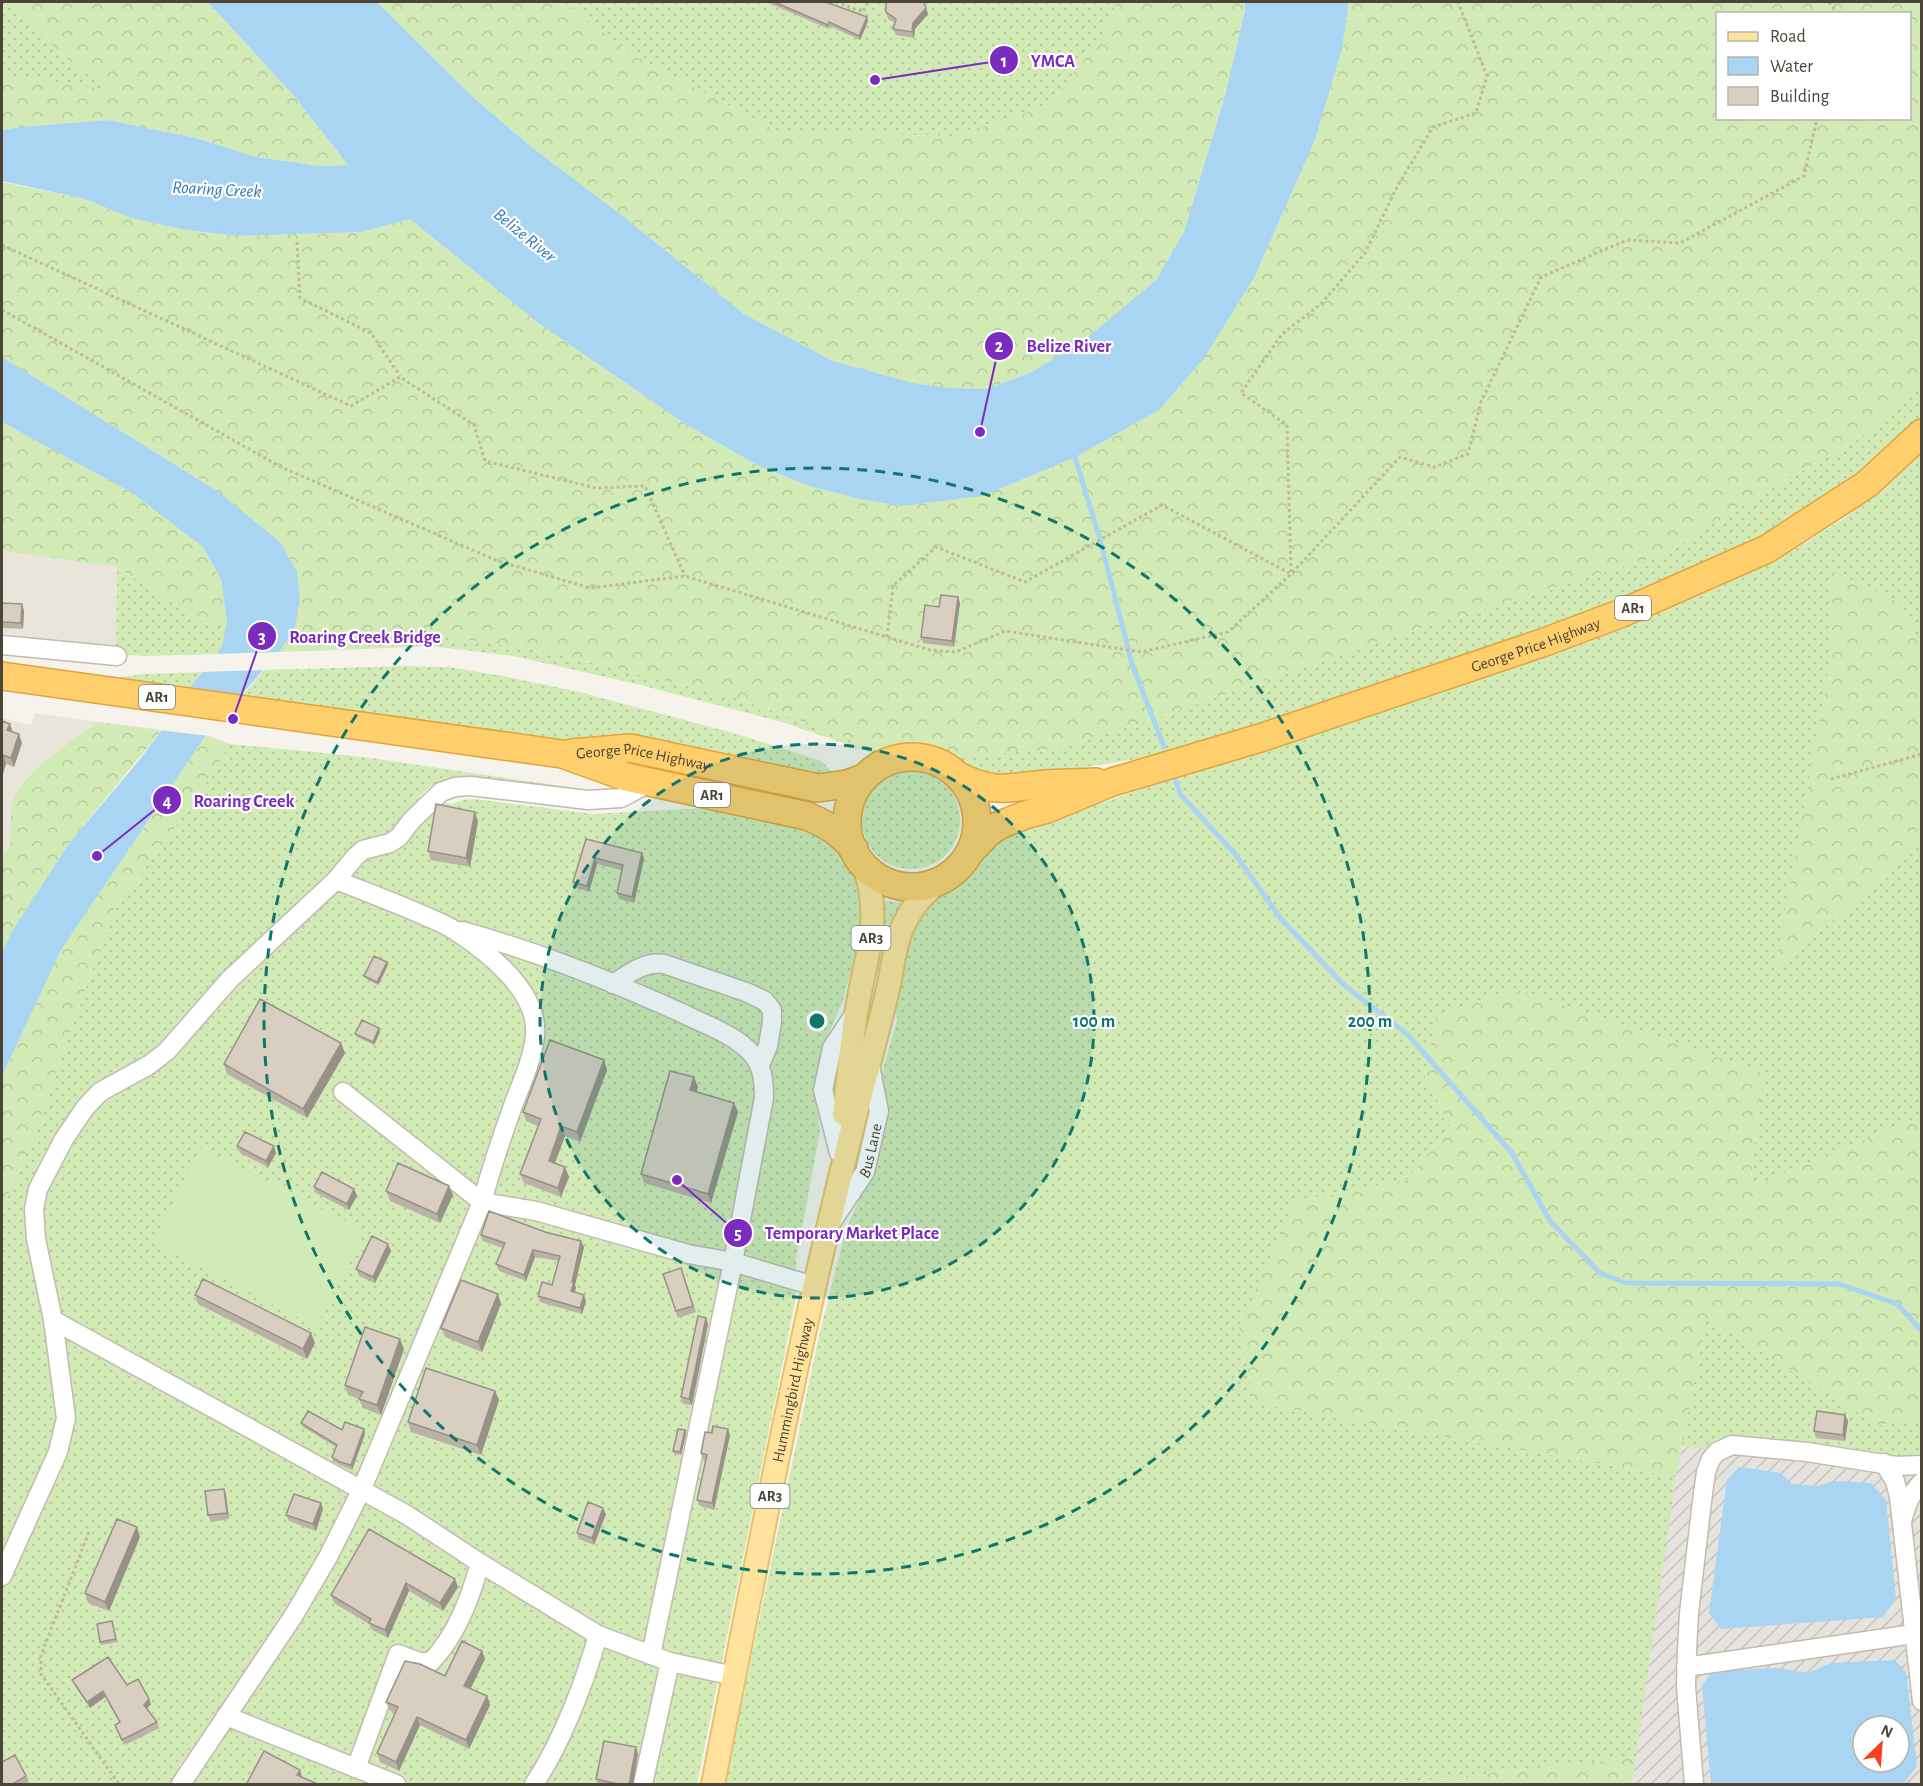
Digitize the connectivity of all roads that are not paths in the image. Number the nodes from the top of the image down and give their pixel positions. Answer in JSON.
{"nodes":[{"id":1,"x":1922,"y":434,"type":"edge"},
{"id":2,"x":2,"y":645,"type":"edge"},
{"id":3,"x":117,"y":656,"type":"dead end"},
{"id":4,"x":2,"y":676,"type":"edge"},
{"id":5,"x":562,"y":754,"type":"junction"},
{"id":6,"x":958,"y":776,"type":"junction"},
{"id":7,"x":864,"y":778,"type":"junction"},
{"id":8,"x":651,"y":782,"type":"junction"},
{"id":9,"x":1112,"y":782,"type":"junction"},
{"id":10,"x":970,"y":852,"type":"junction"},
{"id":11,"x":858,"y":857,"type":"junction"},
{"id":12,"x":944,"y":879,"type":"junction"},
{"id":13,"x":336,"y":880,"type":"junction"},
{"id":14,"x":452,"y":929,"type":"junction"},
{"id":15,"x":613,"y":984,"type":"junction"},
{"id":16,"x":760,"y":1065,"type":"junction"},
{"id":17,"x":344,"y":1092,"type":"dead end"},
{"id":18,"x":482,"y":1202,"type":"junction"},
{"id":19,"x":829,"y":1218,"type":"junction"},
{"id":20,"x":733,"y":1262,"type":"junction"},
{"id":21,"x":814,"y":1286,"type":"junction"},
{"id":22,"x":53,"y":1320,"type":"junction"},
{"id":23,"x":1884,"y":1463,"type":"junction"},
{"id":24,"x":1922,"y":1465,"type":"edge"},
{"id":25,"x":1922,"y":1482,"type":"edge"},
{"id":26,"x":362,"y":1491,"type":"junction"},
{"id":27,"x":1902,"y":1522,"type":"junction"},
{"id":28,"x":480,"y":1563,"type":"junction"},
{"id":29,"x":2,"y":1576,"type":"edge"},
{"id":30,"x":1914,"y":1634,"type":"junction"},
{"id":31,"x":598,"y":1635,"type":"junction"},
{"id":32,"x":651,"y":1655,"type":"junction"},
{"id":33,"x":670,"y":1662,"type":"junction"},
{"id":34,"x":1686,"y":1667,"type":"junction"},
{"id":35,"x":734,"y":1676,"type":"junction"},
{"id":36,"x":1922,"y":1701,"type":"edge"},
{"id":37,"x":226,"y":1716,"type":"junction"},
{"id":38,"x":356,"y":1768,"type":"junction"},
{"id":39,"x":181,"y":1785,"type":"edge"},
{"id":40,"x":396,"y":1785,"type":"edge"},
{"id":41,"x":534,"y":1785,"type":"edge"},
{"id":42,"x":643,"y":1785,"type":"edge"},
{"id":43,"x":713,"y":1785,"type":"edge"},
{"id":44,"x":1694,"y":1785,"type":"edge"}],
"edges":[{"from":1,"to":9,"type":"highway","name":"George Price Highway","number":"AR1"},
{"from":2,"to":3,"type":"street"},
{"from":4,"to":5,"type":"highway","name":"George Price Highway","number":"AR1"},
{"from":5,"to":7,"type":"highway","name":"George Price Highway","number":"AR1"},
{"from":5,"to":8,"type":"highway","name":"George Price Highway","number":"AR1"},
{"from":6,"to":7,"type":"highway"},
{"from":6,"to":9,"type":"highway","name":"George Price Highway","number":"AR1"},
{"from":6,"to":10,"type":"highway"},
{"from":7,"to":11,"type":"highway"},
{"from":8,"to":11,"type":"highway","name":"George Price Highway","number":"AR1"},
{"from":8,"to":13,"type":"street"},
{"from":9,"to":10,"type":"highway","name":"George Price Highway","number":"AR1"},
{"from":10,"to":12,"type":"highway"},
{"from":11,"to":12,"type":"highway"},
{"from":11,"to":19,"type":"main road","name":"Hummingbird Highway","number":"AR3"},
{"from":12,"to":19,"type":"main road","name":"Hummingbird Highway","number":"AR3"},
{"from":13,"to":14,"type":"street"},
{"from":13,"to":22,"type":"street"},
{"from":14,"to":15,"type":"street"},
{"from":14,"to":18,"type":"street"},
{"from":15,"to":16,"type":"street"},
{"from":15,"to":16,"type":"street"},
{"from":16,"to":20,"type":"street"},
{"from":17,"to":18,"type":"street"},
{"from":18,"to":20,"type":"street"},
{"from":18,"to":26,"type":"street"},
{"from":19,"to":21,"type":"main road","name":"Hummingbird Highway","number":"AR3"},
{"from":20,"to":21,"type":"street"},
{"from":20,"to":32,"type":"street"},
{"from":21,"to":35,"type":"main road","name":"Hummingbird Highway","number":"AR3"},
{"from":22,"to":26,"type":"street"},
{"from":22,"to":29,"type":"street"},
{"from":23,"to":24,"type":"street"},
{"from":23,"to":27,"type":"street"},
{"from":23,"to":34,"type":"street"},
{"from":25,"to":27,"type":"street"},
{"from":26,"to":28,"type":"street"},
{"from":26,"to":37,"type":"street"},
{"from":27,"to":30,"type":"street"},
{"from":28,"to":31,"type":"street"},
{"from":28,"to":38,"type":"street"},
{"from":30,"to":34,"type":"street"},
{"from":30,"to":36,"type":"street"},
{"from":31,"to":32,"type":"street"},
{"from":31,"to":41,"type":"street"},
{"from":32,"to":33,"type":"street"},
{"from":33,"to":35,"type":"street"},
{"from":33,"to":42,"type":"street"},
{"from":34,"to":44,"type":"street"},
{"from":35,"to":43,"type":"main road","name":"Hummingbird Highway","number":"AR3"},
{"from":37,"to":38,"type":"street"},
{"from":37,"to":39,"type":"street"},
{"from":38,"to":40,"type":"street"}]}
